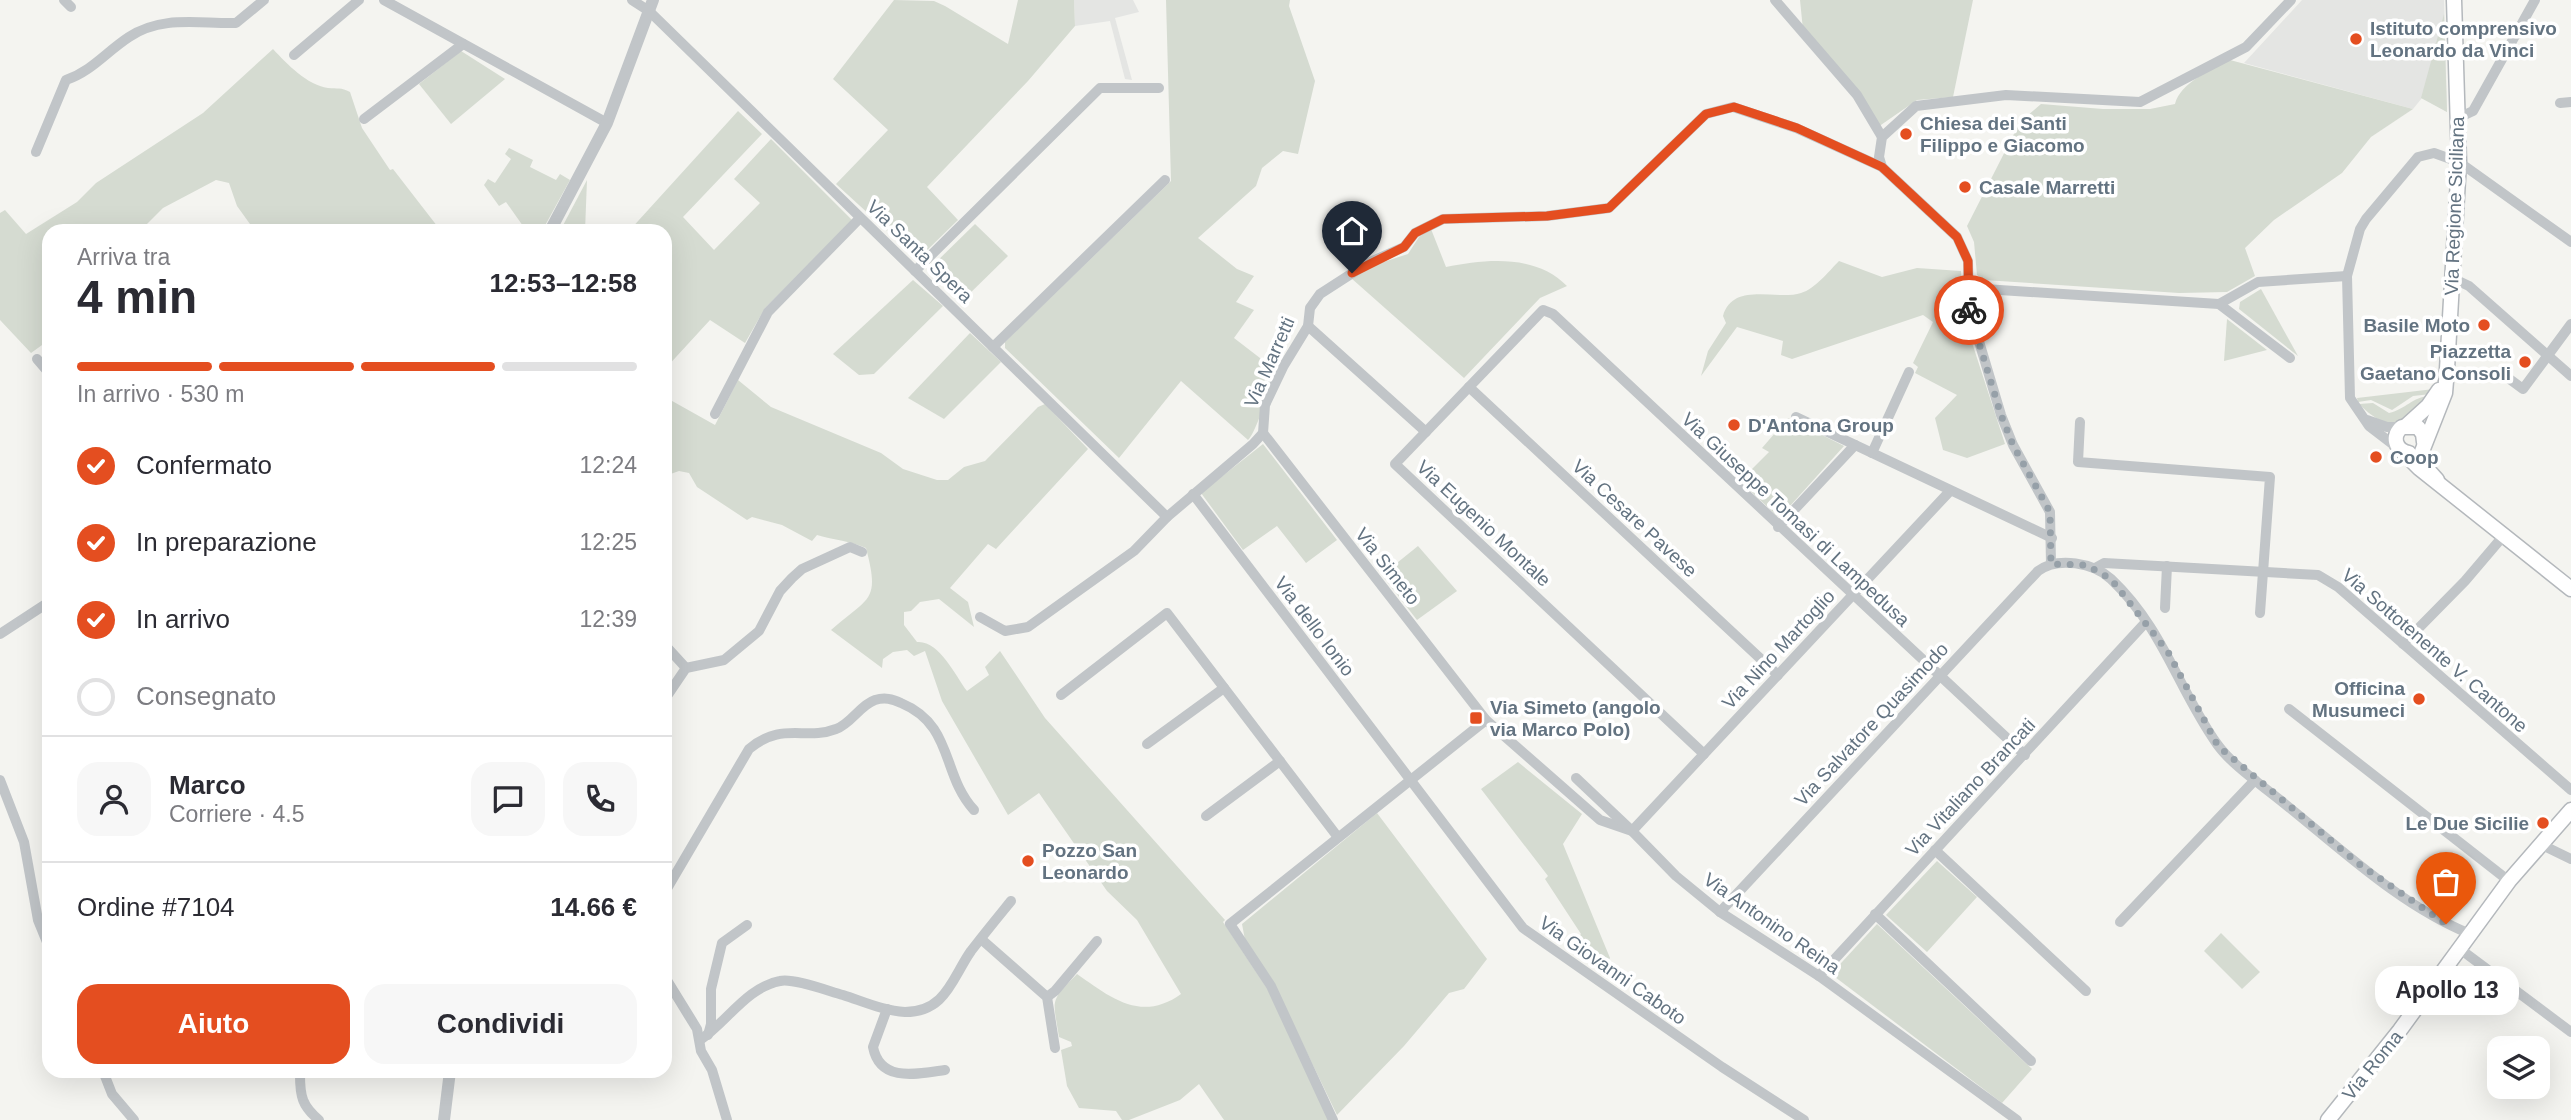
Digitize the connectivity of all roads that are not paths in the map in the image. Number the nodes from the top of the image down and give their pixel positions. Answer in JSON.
{"nodes":[{"id":1,"x":264,"y":0,"type":"edge"},
{"id":2,"x":359,"y":0,"type":"edge"},
{"id":3,"x":384,"y":0,"type":"edge"},
{"id":4,"x":632,"y":0,"type":"edge"},
{"id":5,"x":1775,"y":0,"type":"edge"},
{"id":6,"x":2291,"y":0,"type":"edge"},
{"id":7,"x":2454,"y":0,"type":"edge"},
{"id":8,"x":2535,"y":0,"type":"edge"},
{"id":9,"x":651,"y":6,"type":"edge"},
{"id":10,"x":463,"y":44,"type":"junction"},
{"id":11,"x":294,"y":55,"type":"dead end"},
{"id":12,"x":1159,"y":88,"type":"dead end"},
{"id":13,"x":2458,"y":118,"type":"junction"},
{"id":14,"x":364,"y":119,"type":"dead end"},
{"id":15,"x":607,"y":123,"type":"junction"},
{"id":16,"x":1882,"y":137,"type":"junction"},
{"id":17,"x":36,"y":152,"type":"dead end"},
{"id":18,"x":2459,"y":162,"type":"junction"},
{"id":19,"x":1882,"y":167,"type":"junction"},
{"id":20,"x":1165,"y":180,"type":"dead end"},
{"id":21,"x":860,"y":218,"type":"junction"},
{"id":22,"x":554,"y":224,"type":"edge"},
{"id":23,"x":2571,"y":242,"type":"edge"},
{"id":24,"x":915,"y":271,"type":"junction"},
{"id":25,"x":2347,"y":276,"type":"junction"},
{"id":26,"x":2452,"y":278,"type":"junction"},
{"id":27,"x":1969,"y":288,"type":"junction"},
{"id":28,"x":2219,"y":304,"type":"junction"},
{"id":29,"x":1543,"y":310,"type":"joint"},
{"id":30,"x":2571,"y":324,"type":"edge"},
{"id":31,"x":1308,"y":326,"type":"junction"},
{"id":32,"x":993,"y":347,"type":"junction"},
{"id":33,"x":2547,"y":356,"type":"junction"},
{"id":34,"x":2290,"y":358,"type":"dead end"},
{"id":35,"x":37,"y":359,"type":"dead end"},
{"id":36,"x":42,"y":365,"type":"edge"},
{"id":37,"x":2447,"y":369,"type":"junction"},
{"id":38,"x":1909,"y":372,"type":"dead end"},
{"id":39,"x":2500,"y":372,"type":"dead end"},
{"id":40,"x":2571,"y":376,"type":"edge"},
{"id":41,"x":1469,"y":387,"type":"junction"},
{"id":42,"x":715,"y":414,"type":"dead end"},
{"id":43,"x":2360,"y":416,"type":"junction"},
{"id":44,"x":1796,"y":417,"type":"dead end"},
{"id":45,"x":2080,"y":422,"type":"dead end"},
{"id":46,"x":2404,"y":426,"type":"junction"},
{"id":47,"x":1426,"y":432,"type":"junction"},
{"id":48,"x":1263,"y":433,"type":"junction"},
{"id":49,"x":2423,"y":444,"type":"junction"},
{"id":50,"x":1855,"y":445,"type":"junction"},
{"id":51,"x":2401,"y":450,"type":"junction"},
{"id":52,"x":1872,"y":453,"type":"junction"},
{"id":53,"x":2437,"y":480,"type":"junction"},
{"id":54,"x":1950,"y":491,"type":"junction"},
{"id":55,"x":1193,"y":494,"type":"junction"},
{"id":56,"x":1167,"y":517,"type":"junction"},
{"id":57,"x":1778,"y":527,"type":"junction"},
{"id":58,"x":2505,"y":534,"type":"junction"},
{"id":59,"x":2052,"y":538,"type":"junction"},
{"id":60,"x":862,"y":552,"type":"dead end"},
{"id":61,"x":2051,"y":564,"type":"junction"},
{"id":62,"x":2167,"y":566,"type":"junction"},
{"id":63,"x":2095,"y":568,"type":"junction"},
{"id":64,"x":2262,"y":572,"type":"junction"},
{"id":65,"x":2571,"y":589,"type":"edge"},
{"id":66,"x":1852,"y":595,"type":"junction"},
{"id":67,"x":42,"y":607,"type":"edge"},
{"id":68,"x":2165,"y":608,"type":"dead end"},
{"id":69,"x":2260,"y":613,"type":"dead end"},
{"id":70,"x":980,"y":617,"type":"dead end"},
{"id":71,"x":2146,"y":622,"type":"junction"},
{"id":72,"x":0,"y":634,"type":"edge"},
{"id":73,"x":2403,"y":645,"type":"junction"},
{"id":74,"x":672,"y":653,"type":"edge"},
{"id":75,"x":686,"y":668,"type":"junction"},
{"id":76,"x":1778,"y":675,"type":"junction"},
{"id":77,"x":1940,"y":676,"type":"junction"},
{"id":78,"x":1224,"y":688,"type":"junction"},
{"id":79,"x":672,"y":689,"type":"edge"},
{"id":80,"x":1060,"y":695,"type":"dead end"},
{"id":81,"x":2289,"y":709,"type":"dead end"},
{"id":82,"x":1486,"y":720,"type":"junction"},
{"id":83,"x":1147,"y":744,"type":"dead end"},
{"id":84,"x":1704,"y":754,"type":"junction"},
{"id":85,"x":2025,"y":755,"type":"junction"},
{"id":86,"x":1280,"y":761,"type":"junction"},
{"id":87,"x":1576,"y":778,"type":"dead end"},
{"id":88,"x":2255,"y":779,"type":"junction"},
{"id":89,"x":0,"y":780,"type":"edge"},
{"id":90,"x":1409,"y":780,"type":"junction"},
{"id":91,"x":2571,"y":789,"type":"edge"},
{"id":92,"x":974,"y":810,"type":"dead end"},
{"id":93,"x":2571,"y":810,"type":"edge"},
{"id":94,"x":1206,"y":816,"type":"dead end"},
{"id":95,"x":1632,"y":831,"type":"junction"},
{"id":96,"x":1337,"y":836,"type":"junction"},
{"id":97,"x":2541,"y":842,"type":"junction"},
{"id":98,"x":1935,"y":850,"type":"junction"},
{"id":99,"x":2571,"y":851,"type":"edge"},
{"id":100,"x":2571,"y":859,"type":"edge"},
{"id":101,"x":672,"y":880,"type":"edge"},
{"id":102,"x":2509,"y":881,"type":"junction"},
{"id":103,"x":1011,"y":901,"type":"dead end"},
{"id":104,"x":1720,"y":912,"type":"junction"},
{"id":105,"x":1875,"y":914,"type":"junction"},
{"id":106,"x":2120,"y":922,"type":"dead end"},
{"id":107,"x":747,"y":925,"type":"dead end"},
{"id":108,"x":42,"y":930,"type":"edge"},
{"id":109,"x":2470,"y":934,"type":"junction"},
{"id":110,"x":981,"y":939,"type":"junction"},
{"id":111,"x":1097,"y":941,"type":"dead end"},
{"id":112,"x":2460,"y":948,"type":"junction"},
{"id":113,"x":1819,"y":976,"type":"junction"},
{"id":114,"x":672,"y":988,"type":"edge"},
{"id":115,"x":2086,"y":991,"type":"dead end"},
{"id":116,"x":1047,"y":997,"type":"junction"},
{"id":117,"x":887,"y":1009,"type":"junction"},
{"id":118,"x":2571,"y":1032,"type":"edge"},
{"id":119,"x":704,"y":1038,"type":"junction"},
{"id":120,"x":1055,"y":1048,"type":"dead end"},
{"id":121,"x":2031,"y":1061,"type":"dead end"},
{"id":122,"x":945,"y":1070,"type":"dead end"},
{"id":123,"x":106,"y":1078,"type":"edge"},
{"id":124,"x":300,"y":1078,"type":"edge"},
{"id":125,"x":449,"y":1078,"type":"edge"},
{"id":126,"x":134,"y":1120,"type":"edge"},
{"id":127,"x":319,"y":1120,"type":"edge"},
{"id":128,"x":444,"y":1120,"type":"edge"},
{"id":129,"x":727,"y":1120,"type":"edge"},
{"id":130,"x":1333,"y":1120,"type":"edge"},
{"id":131,"x":1804,"y":1120,"type":"edge"},
{"id":132,"x":2017,"y":1120,"type":"edge"},
{"id":133,"x":2328,"y":1120,"type":"edge"}],
"edges":[{"from":1,"to":17,"type":"street"},
{"from":2,"to":11,"type":"street"},
{"from":3,"to":10,"type":"street"},
{"from":4,"to":9,"type":"street","name":"Via Santa Spera"},
{"from":5,"to":16,"type":"street"},
{"from":6,"to":16,"type":"street"},
{"from":7,"to":13,"type":"main road","name":"Via Regione Siciliana"},
{"from":8,"to":13,"type":"street"},
{"from":9,"to":15,"type":"street"},
{"from":9,"to":21,"type":"street","name":"Via Santa Spera"},
{"from":10,"to":14,"type":"street"},
{"from":10,"to":15,"type":"street"},
{"from":12,"to":24,"type":"street"},
{"from":13,"to":18,"type":"main road","name":"Via Regione Siciliana"},
{"from":15,"to":22,"type":"street"},
{"from":16,"to":19,"type":"street"},
{"from":18,"to":23,"type":"street"},
{"from":18,"to":25,"type":"street"},
{"from":18,"to":26,"type":"main road","name":"Via Regione Siciliana"},
{"from":19,"to":27,"type":"street","name":"Via Marretti"},
{"from":19,"to":31,"type":"street","name":"Via Marretti"},
{"from":20,"to":32,"type":"street"},
{"from":21,"to":24,"type":"street","name":"Via Santa Spera"},
{"from":21,"to":42,"type":"street"},
{"from":24,"to":32,"type":"street","name":"Via Santa Spera"},
{"from":25,"to":28,"type":"street"},
{"from":25,"to":43,"type":"street"},
{"from":26,"to":33,"type":"street"},
{"from":26,"to":37,"type":"main road","name":"Via Regione Siciliana"},
{"from":27,"to":28,"type":"street"},
{"from":27,"to":59,"type":"street","name":"Via Marretti"},
{"from":28,"to":34,"type":"street"},
{"from":29,"to":41,"type":"street","name":"Via Eugenio Montale"},
{"from":29,"to":57,"type":"street","name":"Via Giuseppe Tomasi di Lampedusa"},
{"from":30,"to":33,"type":"street"},
{"from":31,"to":47,"type":"street"},
{"from":31,"to":48,"type":"street","name":"Via Marretti"},
{"from":32,"to":56,"type":"street","name":"Via Santa Spera"},
{"from":33,"to":39,"type":"street"},
{"from":33,"to":40,"type":"street"},
{"from":35,"to":36,"type":"street"},
{"from":37,"to":46,"type":"main road"},
{"from":37,"to":49,"type":"main road","name":"Via Regione Siciliana"},
{"from":38,"to":52,"type":"street"},
{"from":41,"to":47,"type":"street","name":"Via Eugenio Montale"},
{"from":41,"to":76,"type":"street","name":"Via Cesare Pavese"},
{"from":43,"to":46,"type":"street"},
{"from":43,"to":51,"type":"street"},
{"from":44,"to":50,"type":"street"},
{"from":45,"to":64,"type":"street"},
{"from":46,"to":49,"type":"main road"},
{"from":46,"to":51,"type":"main road"},
{"from":47,"to":84,"type":"street","name":"Via Eugenio Montale"},
{"from":48,"to":55,"type":"street","name":"Via Marretti"},
{"from":48,"to":82,"type":"street","name":"Via Simeto"},
{"from":49,"to":51,"type":"main road"},
{"from":49,"to":53,"type":"main road"},
{"from":50,"to":52,"type":"street"},
{"from":50,"to":57,"type":"street"},
{"from":51,"to":53,"type":"main road"},
{"from":52,"to":54,"type":"street"},
{"from":53,"to":58,"type":"main road"},
{"from":54,"to":59,"type":"street"},
{"from":54,"to":66,"type":"street","name":"Via Nino Martoglio"},
{"from":55,"to":56,"type":"street","name":"Via Marretti"},
{"from":55,"to":90,"type":"street","name":"Via dello Ionio"},
{"from":56,"to":70,"type":"street","name":"Via Marretti"},
{"from":57,"to":66,"type":"street","name":"Via Giuseppe Tomasi di Lampedusa"},
{"from":58,"to":65,"type":"main road"},
{"from":58,"to":73,"type":"street"},
{"from":59,"to":61,"type":"street","name":"Via Marretti"},
{"from":60,"to":75,"type":"street"},
{"from":61,"to":63,"type":"street","name":"Via Sottotenente V. Cantone"},
{"from":61,"to":77,"type":"street","name":"Via Salvatore Quasimodo"},
{"from":62,"to":63,"type":"street","name":"Via Sottotenente V. Cantone"},
{"from":62,"to":64,"type":"street","name":"Via Sottotenente V. Cantone"},
{"from":62,"to":68,"type":"street"},
{"from":63,"to":71,"type":"street"},
{"from":64,"to":69,"type":"street"},
{"from":64,"to":73,"type":"street","name":"Via Sottotenente V. Cantone"},
{"from":66,"to":76,"type":"street","name":"Via Nino Martoglio"},
{"from":66,"to":77,"type":"street","name":"Via Giuseppe Tomasi di Lampedusa"},
{"from":67,"to":72,"type":"street"},
{"from":71,"to":85,"type":"street","name":"Via Vitaliano Brancati"},
{"from":71,"to":88,"type":"street"},
{"from":73,"to":91,"type":"street","name":"Via Sottotenente V. Cantone"},
{"from":74,"to":75,"type":"street"},
{"from":75,"to":79,"type":"street"},
{"from":76,"to":84,"type":"street","name":"Via Nino Martoglio"},
{"from":77,"to":85,"type":"street","name":"Via Giuseppe Tomasi di Lampedusa"},
{"from":77,"to":104,"type":"street","name":"Via Salvatore Quasimodo"},
{"from":78,"to":80,"type":"street"},
{"from":78,"to":83,"type":"street"},
{"from":78,"to":86,"type":"street"},
{"from":81,"to":102,"type":"street"},
{"from":82,"to":90,"type":"street"},
{"from":82,"to":95,"type":"street","name":"Via Antonino Reina"},
{"from":84,"to":95,"type":"street","name":"Via Nino Martoglio"},
{"from":85,"to":98,"type":"street","name":"Via Vitaliano Brancati"},
{"from":86,"to":94,"type":"street"},
{"from":86,"to":96,"type":"street"},
{"from":87,"to":95,"type":"street"},
{"from":88,"to":106,"type":"street"},
{"from":88,"to":109,"type":"street"},
{"from":89,"to":108,"type":"street"},
{"from":90,"to":96,"type":"street"},
{"from":90,"to":131,"type":"street","name":"Via Giovanni Caboto"},
{"from":92,"to":101,"type":"street"},
{"from":93,"to":97,"type":"main road","name":"Via Roma"},
{"from":95,"to":104,"type":"street","name":"Via Antonino Reina"},
{"from":96,"to":130,"type":"street"},
{"from":97,"to":99,"type":"street"},
{"from":97,"to":100,"type":"street"},
{"from":97,"to":102,"type":"main road","name":"Via Roma"},
{"from":98,"to":105,"type":"street","name":"Via Vitaliano Brancati"},
{"from":98,"to":115,"type":"street"},
{"from":102,"to":109,"type":"main road","name":"Via Roma"},
{"from":103,"to":110,"type":"street"},
{"from":104,"to":113,"type":"street","name":"Via Antonino Reina"},
{"from":105,"to":113,"type":"street","name":"Via Vitaliano Brancati"},
{"from":105,"to":121,"type":"street"},
{"from":107,"to":119,"type":"street"},
{"from":109,"to":112,"type":"main road","name":"Via Roma"},
{"from":110,"to":116,"type":"street"},
{"from":110,"to":117,"type":"street"},
{"from":111,"to":116,"type":"street"},
{"from":112,"to":118,"type":"street"},
{"from":112,"to":133,"type":"main road","name":"Via Roma"},
{"from":113,"to":132,"type":"street","name":"Via Antonino Reina"},
{"from":114,"to":119,"type":"street"},
{"from":116,"to":120,"type":"street"},
{"from":117,"to":119,"type":"street"},
{"from":117,"to":122,"type":"street"},
{"from":119,"to":129,"type":"street"},
{"from":123,"to":126,"type":"street"},
{"from":124,"to":127,"type":"street"},
{"from":125,"to":128,"type":"street"}]}
